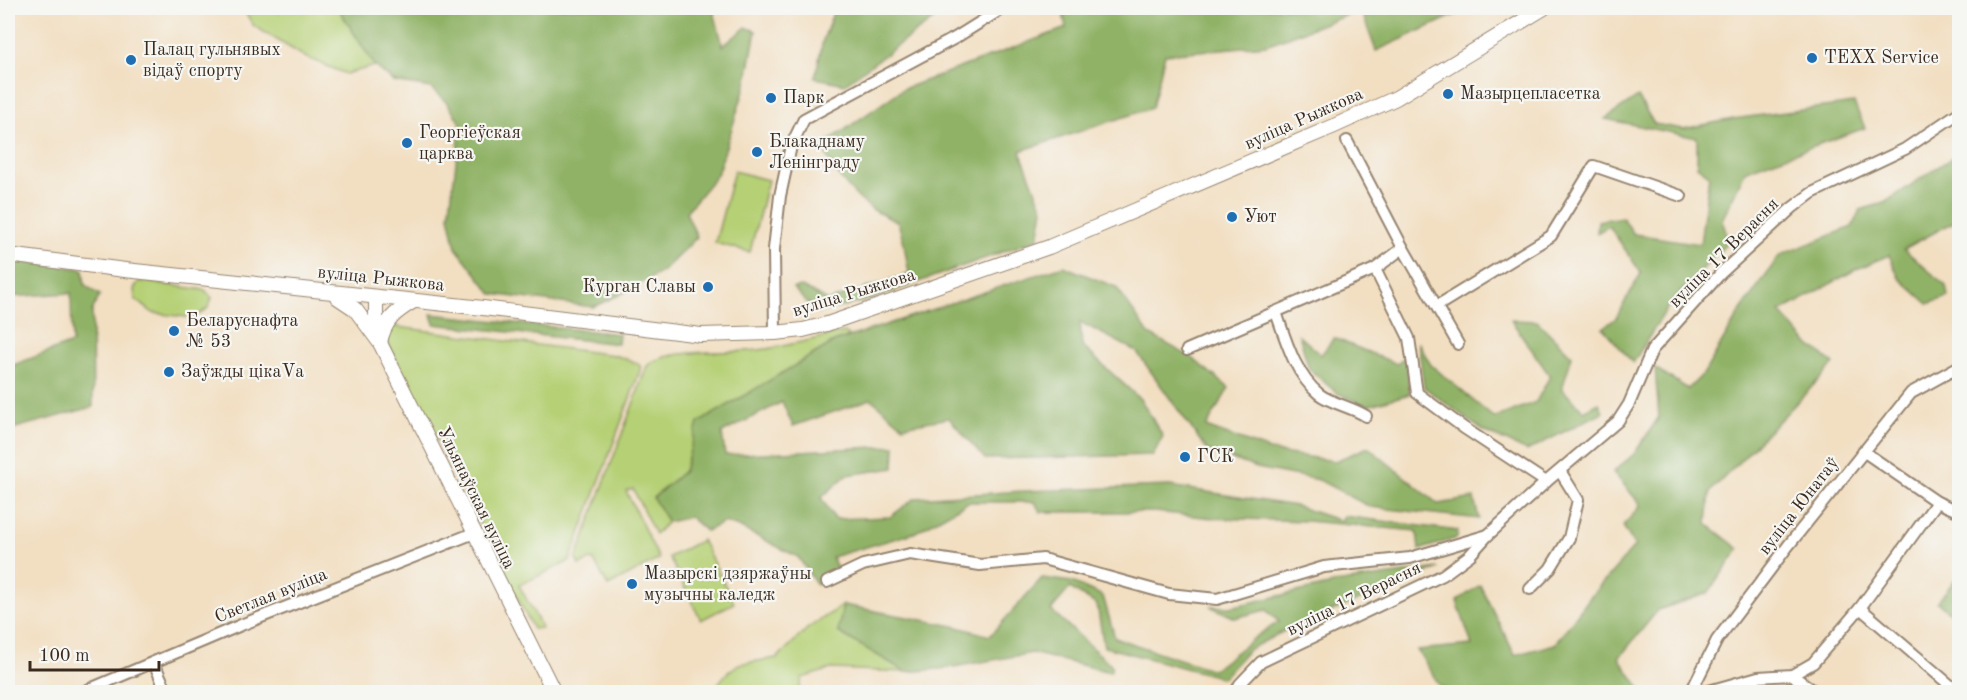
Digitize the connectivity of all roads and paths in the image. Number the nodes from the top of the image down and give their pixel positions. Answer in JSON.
{"nodes":[{"id":1,"x":1003,"y":8,"type":"edge"},
{"id":2,"x":1544,"y":8,"type":"edge"},
{"id":3,"x":1959,"y":112,"type":"edge"},
{"id":4,"x":1347,"y":141,"type":"dead end"},
{"id":5,"x":1681,"y":196,"type":"dead end"},
{"id":6,"x":1403,"y":248,"type":"junction"},
{"id":7,"x":8,"y":255,"type":"edge"},
{"id":8,"x":1375,"y":269,"type":"junction"},
{"id":9,"x":330,"y":293,"type":"junction"},
{"id":10,"x":376,"y":298,"type":"junction"},
{"id":11,"x":414,"y":301,"type":"junction"},
{"id":12,"x":1437,"y":306,"type":"junction"},
{"id":13,"x":1276,"y":312,"type":"junction"},
{"id":14,"x":363,"y":321,"type":"junction"},
{"id":15,"x":775,"y":333,"type":"junction"},
{"id":16,"x":380,"y":343,"type":"junction"},
{"id":17,"x":1458,"y":344,"type":"dead end"},
{"id":18,"x":1187,"y":350,"type":"dead end"},
{"id":19,"x":1959,"y":366,"type":"edge"},
{"id":20,"x":1366,"y":416,"type":"dead end"},
{"id":21,"x":1863,"y":451,"type":"junction"},
{"id":22,"x":1560,"y":471,"type":"junction"},
{"id":23,"x":1546,"y":482,"type":"junction"},
{"id":24,"x":1937,"y":502,"type":"junction"},
{"id":25,"x":1959,"y":512,"type":"edge"},
{"id":26,"x":474,"y":533,"type":"junction"},
{"id":27,"x":1488,"y":535,"type":"junction"},
{"id":28,"x":827,"y":582,"type":"dead end"},
{"id":29,"x":1530,"y":589,"type":"dead end"},
{"id":30,"x":1860,"y":608,"type":"junction"},
{"id":31,"x":154,"y":663,"type":"junction"},
{"id":32,"x":1792,"y":675,"type":"junction"},
{"id":33,"x":83,"y":693,"type":"edge"},
{"id":34,"x":166,"y":693,"type":"edge"},
{"id":35,"x":554,"y":693,"type":"edge"},
{"id":36,"x":1236,"y":693,"type":"edge"},
{"id":37,"x":1691,"y":693,"type":"edge"},
{"id":38,"x":1705,"y":693,"type":"edge"},
{"id":39,"x":1815,"y":693,"type":"edge"},
{"id":40,"x":1958,"y":693,"type":"edge"}],
"edges":[{"from":1,"to":15,"type":"street"},
{"from":2,"to":15,"type":"main road","name":"вуліца Рыжкова"},
{"from":3,"to":22,"type":"street","name":"вуліца 17 Верасня"},
{"from":4,"to":6,"type":"street"},
{"from":5,"to":12,"type":"street"},
{"from":6,"to":8,"type":"street"},
{"from":6,"to":12,"type":"street"},
{"from":7,"to":9,"type":"main road","name":"вуліца Рыжкова"},
{"from":8,"to":13,"type":"street"},
{"from":8,"to":23,"type":"street"},
{"from":9,"to":10,"type":"main road","name":"вуліца Рыжкова"},
{"from":9,"to":14,"type":"main road","name":"Ульянаўская вуліца"},
{"from":10,"to":11,"type":"main road","name":"вуліца Рыжкова"},
{"from":10,"to":14,"type":"main road"},
{"from":10,"to":16,"type":"main road"},
{"from":11,"to":15,"type":"main road","name":"вуліца Рыжкова"},
{"from":11,"to":16,"type":"main road"},
{"from":12,"to":17,"type":"street"},
{"from":13,"to":18,"type":"street"},
{"from":13,"to":20,"type":"street"},
{"from":14,"to":16,"type":"main road","name":"Ульянаўская вуліца"},
{"from":16,"to":26,"type":"main road","name":"Ульянаўская вуліца"},
{"from":19,"to":21,"type":"street","name":"вуліца Юнатаў"},
{"from":21,"to":24,"type":"street"},
{"from":21,"to":37,"type":"street","name":"вуліца Юнатаў"},
{"from":22,"to":23,"type":"street","name":"вуліца 17 Верасня"},
{"from":22,"to":29,"type":"street"},
{"from":23,"to":27,"type":"street","name":"вуліца 17 Верасня"},
{"from":24,"to":25,"type":"street"},
{"from":24,"to":30,"type":"street"},
{"from":26,"to":31,"type":"street","name":"Светлая вуліца"},
{"from":26,"to":35,"type":"main road","name":"Ульянаўская вуліца"},
{"from":27,"to":28,"type":"street","name":"вуліца 17 Верасня"},
{"from":27,"to":36,"type":"street","name":"вуліца 17 Верасня"},
{"from":30,"to":32,"type":"street"},
{"from":30,"to":40,"type":"street"},
{"from":31,"to":33,"type":"street","name":"Светлая вуліца"},
{"from":31,"to":34,"type":"street"},
{"from":32,"to":38,"type":"street"},
{"from":32,"to":39,"type":"street"}]}
